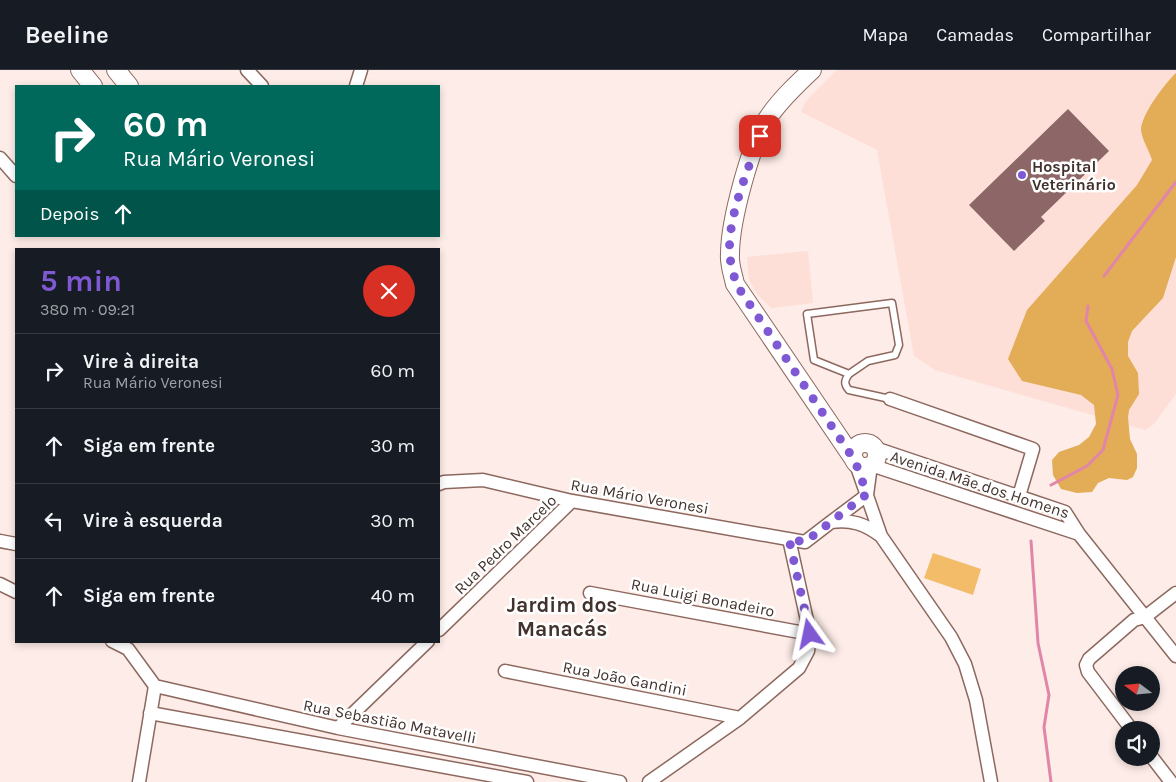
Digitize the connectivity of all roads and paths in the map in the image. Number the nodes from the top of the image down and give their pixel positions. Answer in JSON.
{"nodes":[{"id":1,"x":80,"y":70,"type":"edge"},
{"id":2,"x":116,"y":70,"type":"edge"},
{"id":3,"x":247,"y":70,"type":"edge"},
{"id":4,"x":361,"y":70,"type":"edge"},
{"id":5,"x":812,"y":70,"type":"edge"},
{"id":6,"x":92,"y":85,"type":"edge"},
{"id":7,"x":128,"y":85,"type":"edge"},
{"id":8,"x":261,"y":85,"type":"edge"},
{"id":9,"x":356,"y":85,"type":"edge"},
{"id":10,"x":0,"y":158,"type":"edge"},
{"id":11,"x":15,"y":175,"type":"edge"},
{"id":12,"x":849,"y":374,"type":"junction"},
{"id":13,"x":890,"y":399,"type":"joint"},
{"id":14,"x":837,"y":434,"type":"junction"},
{"id":15,"x":868,"y":446,"type":"junction"},
{"id":16,"x":863,"y":463,"type":"junction"},
{"id":17,"x":440,"y":484,"type":"edge"},
{"id":18,"x":867,"y":494,"type":"junction"},
{"id":19,"x":1019,"y":496,"type":"junction"},
{"id":20,"x":572,"y":501,"type":"junction"},
{"id":21,"x":1013,"y":514,"type":"junction"},
{"id":22,"x":831,"y":522,"type":"junction"},
{"id":23,"x":1079,"y":534,"type":"junction"},
{"id":24,"x":881,"y":536,"type":"junction"},
{"id":25,"x":789,"y":539,"type":"junction"},
{"id":26,"x":0,"y":541,"type":"edge"},
{"id":27,"x":15,"y":544,"type":"edge"},
{"id":28,"x":0,"y":584,"type":"edge"},
{"id":29,"x":15,"y":592,"type":"edge"},
{"id":30,"x":590,"y":593,"type":"dead end"},
{"id":31,"x":1176,"y":593,"type":"edge"},
{"id":32,"x":1145,"y":617,"type":"junction"},
{"id":33,"x":440,"y":629,"type":"edge"},
{"id":34,"x":810,"y":634,"type":"junction"},
{"id":35,"x":116,"y":643,"type":"edge"},
{"id":36,"x":426,"y":643,"type":"edge"},
{"id":37,"x":1176,"y":656,"type":"edge"},
{"id":38,"x":505,"y":671,"type":"dead end"},
{"id":39,"x":155,"y":686,"type":"junction"},
{"id":40,"x":150,"y":713,"type":"junction"},
{"id":41,"x":740,"y":718,"type":"junction"},
{"id":42,"x":1125,"y":721,"type":"edge"},
{"id":43,"x":338,"y":728,"type":"junction"},
{"id":44,"x":1159,"y":766,"type":"edge"},
{"id":45,"x":139,"y":782,"type":"edge"},
{"id":46,"x":527,"y":782,"type":"edge"},
{"id":47,"x":620,"y":782,"type":"edge"},
{"id":48,"x":649,"y":782,"type":"edge"},
{"id":49,"x":991,"y":782,"type":"edge"},
{"id":50,"x":1171,"y":782,"type":"edge"}],
"edges":[{"from":1,"to":6,"type":"street"},
{"from":2,"to":7,"type":"street"},
{"from":3,"to":8,"type":"street"},
{"from":4,"to":9,"type":"street"},
{"from":5,"to":14,"type":"street"},
{"from":10,"to":11,"type":"street"},
{"from":12,"to":12,"type":"lane"},
{"from":12,"to":13,"type":"lane"},
{"from":13,"to":19,"type":"street"},
{"from":14,"to":15,"type":"street"},
{"from":14,"to":16,"type":"street"},
{"from":15,"to":16,"type":"street"},
{"from":15,"to":19,"type":"street","name":"Avenida Mãe dos Homens"},
{"from":16,"to":18,"type":"street"},
{"from":16,"to":21,"type":"street","name":"Avenida Mãe dos Homens"},
{"from":17,"to":20,"type":"street","name":"Rua Mário Veronesi"},
{"from":18,"to":22,"type":"street","name":"Rua Mário Veronesi"},
{"from":18,"to":24,"type":"street"},
{"from":19,"to":21,"type":"lane"},
{"from":19,"to":23,"type":"street","name":"Avenida Mãe dos Homens"},
{"from":20,"to":25,"type":"street","name":"Rua Mário Veronesi"},
{"from":20,"to":33,"type":"street","name":"Rua Pedro Marcelo"},
{"from":21,"to":23,"type":"street","name":"Avenida Mãe dos Homens"},
{"from":22,"to":24,"type":"street"},
{"from":22,"to":25,"type":"street","name":"Rua Mário Veronesi"},
{"from":23,"to":32,"type":"street","name":"Avenida Mãe dos Homens"},
{"from":24,"to":49,"type":"street"},
{"from":25,"to":34,"type":"street"},
{"from":26,"to":27,"type":"street"},
{"from":28,"to":29,"type":"street"},
{"from":30,"to":34,"type":"street","name":"Rua Luigi Bonadeiro"},
{"from":31,"to":32,"type":"street"},
{"from":32,"to":37,"type":"street","name":"Avenida Mãe dos Homens"},
{"from":32,"to":42,"type":"street"},
{"from":34,"to":41,"type":"street"},
{"from":35,"to":39,"type":"street"},
{"from":36,"to":43,"type":"street"},
{"from":38,"to":41,"type":"street","name":"Rua João Gandini"},
{"from":39,"to":40,"type":"street"},
{"from":39,"to":43,"type":"street","name":"Rua Sebastião Matavelli"},
{"from":40,"to":45,"type":"street"},
{"from":40,"to":46,"type":"street"},
{"from":41,"to":48,"type":"street"},
{"from":43,"to":47,"type":"street","name":"Rua Sebastião Matavelli"},
{"from":44,"to":50,"type":"street"}]}
